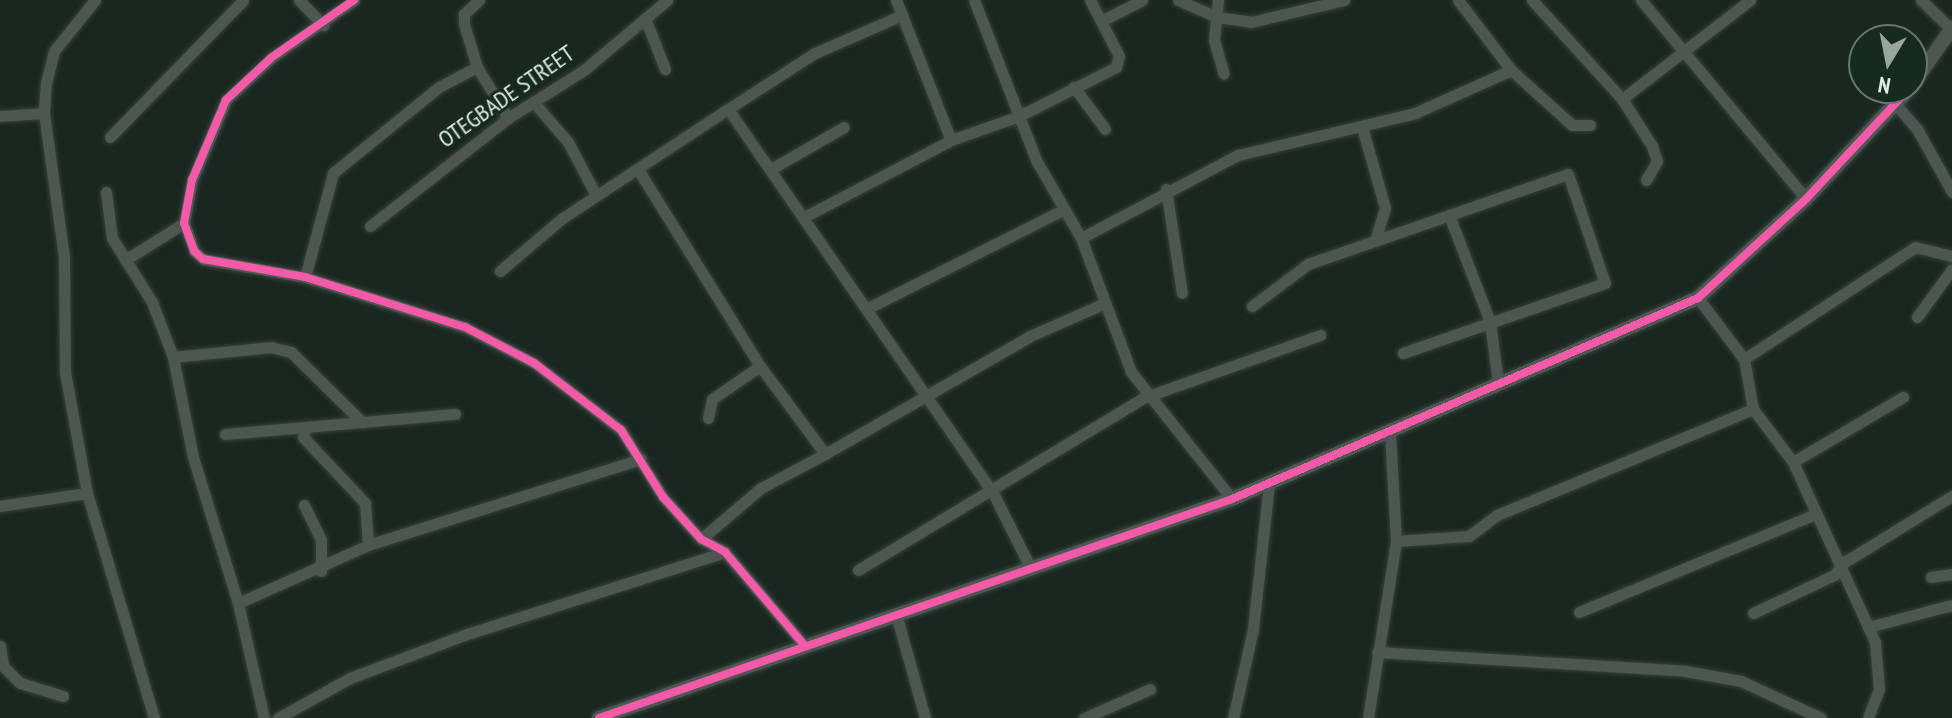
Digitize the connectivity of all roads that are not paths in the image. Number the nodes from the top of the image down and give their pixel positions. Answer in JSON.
{"nodes":[{"id":1,"x":95,"y":0,"type":"edge"},
{"id":2,"x":243,"y":0,"type":"edge"},
{"id":3,"x":299,"y":0,"type":"edge"},
{"id":4,"x":354,"y":0,"type":"edge"},
{"id":5,"x":667,"y":0,"type":"edge"},
{"id":6,"x":896,"y":0,"type":"edge"},
{"id":7,"x":974,"y":0,"type":"edge"},
{"id":8,"x":1090,"y":0,"type":"edge"},
{"id":9,"x":1142,"y":0,"type":"edge"},
{"id":10,"x":1178,"y":0,"type":"edge"},
{"id":11,"x":1218,"y":0,"type":"edge"},
{"id":12,"x":1344,"y":0,"type":"edge"},
{"id":13,"x":1458,"y":0,"type":"edge"},
{"id":14,"x":1532,"y":0,"type":"edge"},
{"id":15,"x":1641,"y":0,"type":"edge"},
{"id":16,"x":1750,"y":0,"type":"edge"},
{"id":17,"x":1921,"y":0,"type":"edge"},
{"id":18,"x":473,"y":2,"type":"edge"},
{"id":19,"x":1312,"y":4,"type":"edge"},
{"id":20,"x":902,"y":15,"type":"junction"},
{"id":21,"x":1217,"y":17,"type":"junction"},
{"id":22,"x":645,"y":18,"type":"junction"},
{"id":23,"x":1101,"y":21,"type":"junction"},
{"id":24,"x":323,"y":25,"type":"junction"},
{"id":25,"x":1952,"y":28,"type":"edge"},
{"id":26,"x":1686,"y":52,"type":"junction"},
{"id":27,"x":1928,"y":62,"type":"edge"},
{"id":28,"x":477,"y":67,"type":"junction"},
{"id":29,"x":665,"y":69,"type":"dead end"},
{"id":30,"x":1511,"y":70,"type":"junction"},
{"id":31,"x":1224,"y":74,"type":"dead end"},
{"id":32,"x":1074,"y":87,"type":"junction"},
{"id":33,"x":1622,"y":99,"type":"junction"},
{"id":34,"x":536,"y":105,"type":"junction"},
{"id":35,"x":1897,"y":106,"type":"joint"},
{"id":36,"x":728,"y":109,"type":"junction"},
{"id":37,"x":44,"y":113,"type":"junction"},
{"id":38,"x":0,"y":116,"type":"edge"},
{"id":39,"x":1019,"y":116,"type":"junction"},
{"id":40,"x":508,"y":118,"type":"junction"},
{"id":41,"x":1590,"y":125,"type":"dead end"},
{"id":42,"x":844,"y":127,"type":"dead end"},
{"id":43,"x":1362,"y":127,"type":"junction"},
{"id":44,"x":1105,"y":129,"type":"dead end"},
{"id":45,"x":110,"y":137,"type":"dead end"},
{"id":46,"x":951,"y":140,"type":"junction"},
{"id":47,"x":771,"y":169,"type":"junction"},
{"id":48,"x":639,"y":171,"type":"junction"},
{"id":49,"x":1646,"y":180,"type":"dead end"},
{"id":50,"x":1166,"y":189,"type":"junction"},
{"id":51,"x":106,"y":192,"type":"dead end"},
{"id":52,"x":1952,"y":192,"type":"edge"},
{"id":53,"x":596,"y":195,"type":"junction"},
{"id":54,"x":1806,"y":199,"type":"junction"},
{"id":55,"x":1065,"y":209,"type":"junction"},
{"id":56,"x":1449,"y":215,"type":"junction"},
{"id":57,"x":804,"y":217,"type":"junction"},
{"id":58,"x":184,"y":223,"type":"junction"},
{"id":59,"x":370,"y":226,"type":"dead end"},
{"id":60,"x":1081,"y":238,"type":"junction"},
{"id":61,"x":1375,"y":241,"type":"junction"},
{"id":62,"x":1952,"y":256,"type":"edge"},
{"id":63,"x":125,"y":260,"type":"junction"},
{"id":64,"x":1952,"y":269,"type":"edge"},
{"id":65,"x":500,"y":271,"type":"dead end"},
{"id":66,"x":305,"y":277,"type":"junction"},
{"id":67,"x":1182,"y":293,"type":"dead end"},
{"id":68,"x":1698,"y":298,"type":"junction"},
{"id":69,"x":1105,"y":303,"type":"junction"},
{"id":70,"x":1252,"y":306,"type":"dead end"},
{"id":71,"x":868,"y":308,"type":"junction"},
{"id":72,"x":1917,"y":317,"type":"dead end"},
{"id":73,"x":1490,"y":322,"type":"junction"},
{"id":74,"x":1320,"y":335,"type":"dead end"},
{"id":75,"x":1403,"y":353,"type":"dead end"},
{"id":76,"x":173,"y":357,"type":"junction"},
{"id":77,"x":1744,"y":359,"type":"junction"},
{"id":78,"x":760,"y":366,"type":"junction"},
{"id":79,"x":1498,"y":383,"type":"junction"},
{"id":80,"x":925,"y":395,"type":"junction"},
{"id":81,"x":1145,"y":397,"type":"junction"},
{"id":82,"x":1903,"y":397,"type":"dead end"},
{"id":83,"x":1753,"y":409,"type":"junction"},
{"id":84,"x":455,"y":414,"type":"dead end"},
{"id":85,"x":708,"y":418,"type":"dead end"},
{"id":86,"x":362,"y":422,"type":"junction"},
{"id":87,"x":304,"y":430,"type":"junction"},
{"id":88,"x":225,"y":434,"type":"dead end"},
{"id":89,"x":1390,"y":435,"type":"junction"},
{"id":90,"x":825,"y":454,"type":"junction"},
{"id":91,"x":641,"y":459,"type":"junction"},
{"id":92,"x":1793,"y":462,"type":"junction"},
{"id":93,"x":1269,"y":484,"type":"junction"},
{"id":94,"x":992,"y":491,"type":"junction"},
{"id":95,"x":87,"y":493,"type":"junction"},
{"id":96,"x":1952,"y":496,"type":"edge"},
{"id":97,"x":1232,"y":499,"type":"junction"},
{"id":98,"x":304,"y":505,"type":"dead end"},
{"id":99,"x":0,"y":506,"type":"edge"},
{"id":100,"x":1816,"y":514,"type":"junction"},
{"id":101,"x":701,"y":539,"type":"junction"},
{"id":102,"x":1396,"y":541,"type":"junction"},
{"id":103,"x":368,"y":545,"type":"junction"},
{"id":104,"x":725,"y":552,"type":"junction"},
{"id":105,"x":1843,"y":563,"type":"junction"},
{"id":106,"x":1031,"y":569,"type":"junction"},
{"id":107,"x":858,"y":570,"type":"dead end"},
{"id":108,"x":321,"y":571,"type":"junction"},
{"id":109,"x":1952,"y":574,"type":"edge"},
{"id":110,"x":1931,"y":577,"type":"dead end"},
{"id":111,"x":238,"y":603,"type":"junction"},
{"id":112,"x":1952,"y":605,"type":"edge"},
{"id":113,"x":1579,"y":612,"type":"dead end"},
{"id":114,"x":1753,"y":613,"type":"dead end"},
{"id":115,"x":896,"y":614,"type":"junction"},
{"id":116,"x":1868,"y":627,"type":"junction"},
{"id":117,"x":0,"y":646,"type":"edge"},
{"id":118,"x":805,"y":646,"type":"junction"},
{"id":119,"x":1377,"y":652,"type":"junction"},
{"id":120,"x":1150,"y":689,"type":"dead end"},
{"id":121,"x":63,"y":696,"type":"dead end"},
{"id":122,"x":154,"y":718,"type":"edge"},
{"id":123,"x":264,"y":718,"type":"edge"},
{"id":124,"x":278,"y":718,"type":"edge"},
{"id":125,"x":599,"y":718,"type":"edge"},
{"id":126,"x":925,"y":718,"type":"edge"},
{"id":127,"x":1084,"y":718,"type":"edge"},
{"id":128,"x":1233,"y":718,"type":"edge"},
{"id":129,"x":1368,"y":718,"type":"edge"},
{"id":130,"x":1821,"y":718,"type":"edge"},
{"id":131,"x":1868,"y":718,"type":"edge"}],
"edges":[{"from":1,"to":37,"type":"street"},
{"from":2,"to":45,"type":"street"},
{"from":3,"to":24,"type":"street"},
{"from":4,"to":24,"type":"street"},
{"from":5,"to":22,"type":"street","name":"OTEGBADE STREET"},
{"from":6,"to":20,"type":"street"},
{"from":7,"to":39,"type":"street"},
{"from":8,"to":23,"type":"street"},
{"from":9,"to":23,"type":"street"},
{"from":10,"to":21,"type":"street"},
{"from":11,"to":21,"type":"street"},
{"from":12,"to":19,"type":"street"},
{"from":13,"to":30,"type":"street"},
{"from":14,"to":33,"type":"street"},
{"from":15,"to":26,"type":"street"},
{"from":16,"to":26,"type":"street"},
{"from":17,"to":25,"type":"street"},
{"from":18,"to":28,"type":"street"},
{"from":19,"to":21,"type":"street"},
{"from":20,"to":36,"type":"street"},
{"from":20,"to":46,"type":"street"},
{"from":21,"to":31,"type":"street"},
{"from":22,"to":29,"type":"street"},
{"from":22,"to":34,"type":"street","name":"OTEGBADE STREET"},
{"from":23,"to":32,"type":"street"},
{"from":24,"to":58,"type":"street"},
{"from":25,"to":27,"type":"street"},
{"from":26,"to":33,"type":"street"},
{"from":26,"to":54,"type":"street"},
{"from":28,"to":40,"type":"street"},
{"from":28,"to":66,"type":"street"},
{"from":30,"to":41,"type":"street"},
{"from":30,"to":43,"type":"street"},
{"from":32,"to":39,"type":"street"},
{"from":32,"to":44,"type":"street"},
{"from":33,"to":49,"type":"street"},
{"from":34,"to":40,"type":"street","name":"OTEGBADE STREET"},
{"from":34,"to":53,"type":"street"},
{"from":35,"to":52,"type":"street"},
{"from":35,"to":54,"type":"street"},
{"from":36,"to":47,"type":"street"},
{"from":36,"to":48,"type":"street"},
{"from":37,"to":38,"type":"street"},
{"from":37,"to":95,"type":"street"},
{"from":39,"to":46,"type":"street"},
{"from":39,"to":55,"type":"street"},
{"from":40,"to":59,"type":"street","name":"OTEGBADE STREET"},
{"from":42,"to":47,"type":"street"},
{"from":43,"to":50,"type":"street"},
{"from":43,"to":61,"type":"street"},
{"from":46,"to":57,"type":"street"},
{"from":47,"to":57,"type":"street"},
{"from":48,"to":53,"type":"street"},
{"from":48,"to":78,"type":"street"},
{"from":50,"to":60,"type":"street"},
{"from":50,"to":67,"type":"street"},
{"from":51,"to":63,"type":"street"},
{"from":53,"to":65,"type":"street"},
{"from":54,"to":68,"type":"street"},
{"from":55,"to":60,"type":"street"},
{"from":55,"to":71,"type":"street"},
{"from":56,"to":61,"type":"street"},
{"from":56,"to":73,"type":"street"},
{"from":56,"to":73,"type":"street"},
{"from":57,"to":71,"type":"street"},
{"from":58,"to":63,"type":"street"},
{"from":58,"to":66,"type":"street"},
{"from":60,"to":69,"type":"street"},
{"from":61,"to":70,"type":"street"},
{"from":62,"to":77,"type":"street"},
{"from":63,"to":76,"type":"street"},
{"from":64,"to":72,"type":"street"},
{"from":66,"to":91,"type":"street"},
{"from":68,"to":77,"type":"street"},
{"from":68,"to":79,"type":"street"},
{"from":69,"to":80,"type":"street"},
{"from":69,"to":81,"type":"street"},
{"from":71,"to":80,"type":"street"},
{"from":73,"to":75,"type":"street"},
{"from":73,"to":79,"type":"street"},
{"from":74,"to":81,"type":"street"},
{"from":76,"to":86,"type":"street"},
{"from":76,"to":111,"type":"street"},
{"from":77,"to":83,"type":"street"},
{"from":78,"to":85,"type":"street"},
{"from":78,"to":90,"type":"street"},
{"from":79,"to":89,"type":"street"},
{"from":80,"to":90,"type":"street"},
{"from":80,"to":94,"type":"street"},
{"from":81,"to":94,"type":"street"},
{"from":81,"to":97,"type":"street"},
{"from":82,"to":92,"type":"street"},
{"from":83,"to":92,"type":"street"},
{"from":83,"to":102,"type":"street"},
{"from":84,"to":86,"type":"street"},
{"from":86,"to":87,"type":"street"},
{"from":87,"to":88,"type":"street"},
{"from":87,"to":103,"type":"street"},
{"from":89,"to":93,"type":"street"},
{"from":89,"to":102,"type":"street"},
{"from":90,"to":101,"type":"street"},
{"from":91,"to":101,"type":"street"},
{"from":91,"to":103,"type":"street"},
{"from":92,"to":100,"type":"street"},
{"from":93,"to":97,"type":"street"},
{"from":93,"to":128,"type":"street"},
{"from":94,"to":106,"type":"street"},
{"from":94,"to":107,"type":"street"},
{"from":95,"to":99,"type":"street"},
{"from":95,"to":122,"type":"street"},
{"from":96,"to":105,"type":"street"},
{"from":97,"to":106,"type":"street"},
{"from":98,"to":108,"type":"street"},
{"from":100,"to":105,"type":"street"},
{"from":100,"to":113,"type":"street"},
{"from":101,"to":104,"type":"street"},
{"from":102,"to":119,"type":"street"},
{"from":103,"to":108,"type":"street"},
{"from":104,"to":118,"type":"street"},
{"from":104,"to":124,"type":"street"},
{"from":105,"to":114,"type":"street"},
{"from":105,"to":116,"type":"street"},
{"from":106,"to":115,"type":"street"},
{"from":108,"to":111,"type":"street"},
{"from":109,"to":110,"type":"street"},
{"from":111,"to":123,"type":"street"},
{"from":112,"to":116,"type":"street"},
{"from":115,"to":118,"type":"street"},
{"from":115,"to":126,"type":"street"},
{"from":116,"to":131,"type":"street"},
{"from":117,"to":121,"type":"street"},
{"from":118,"to":125,"type":"street"},
{"from":119,"to":129,"type":"street"},
{"from":119,"to":130,"type":"street"},
{"from":120,"to":127,"type":"street"}]}
